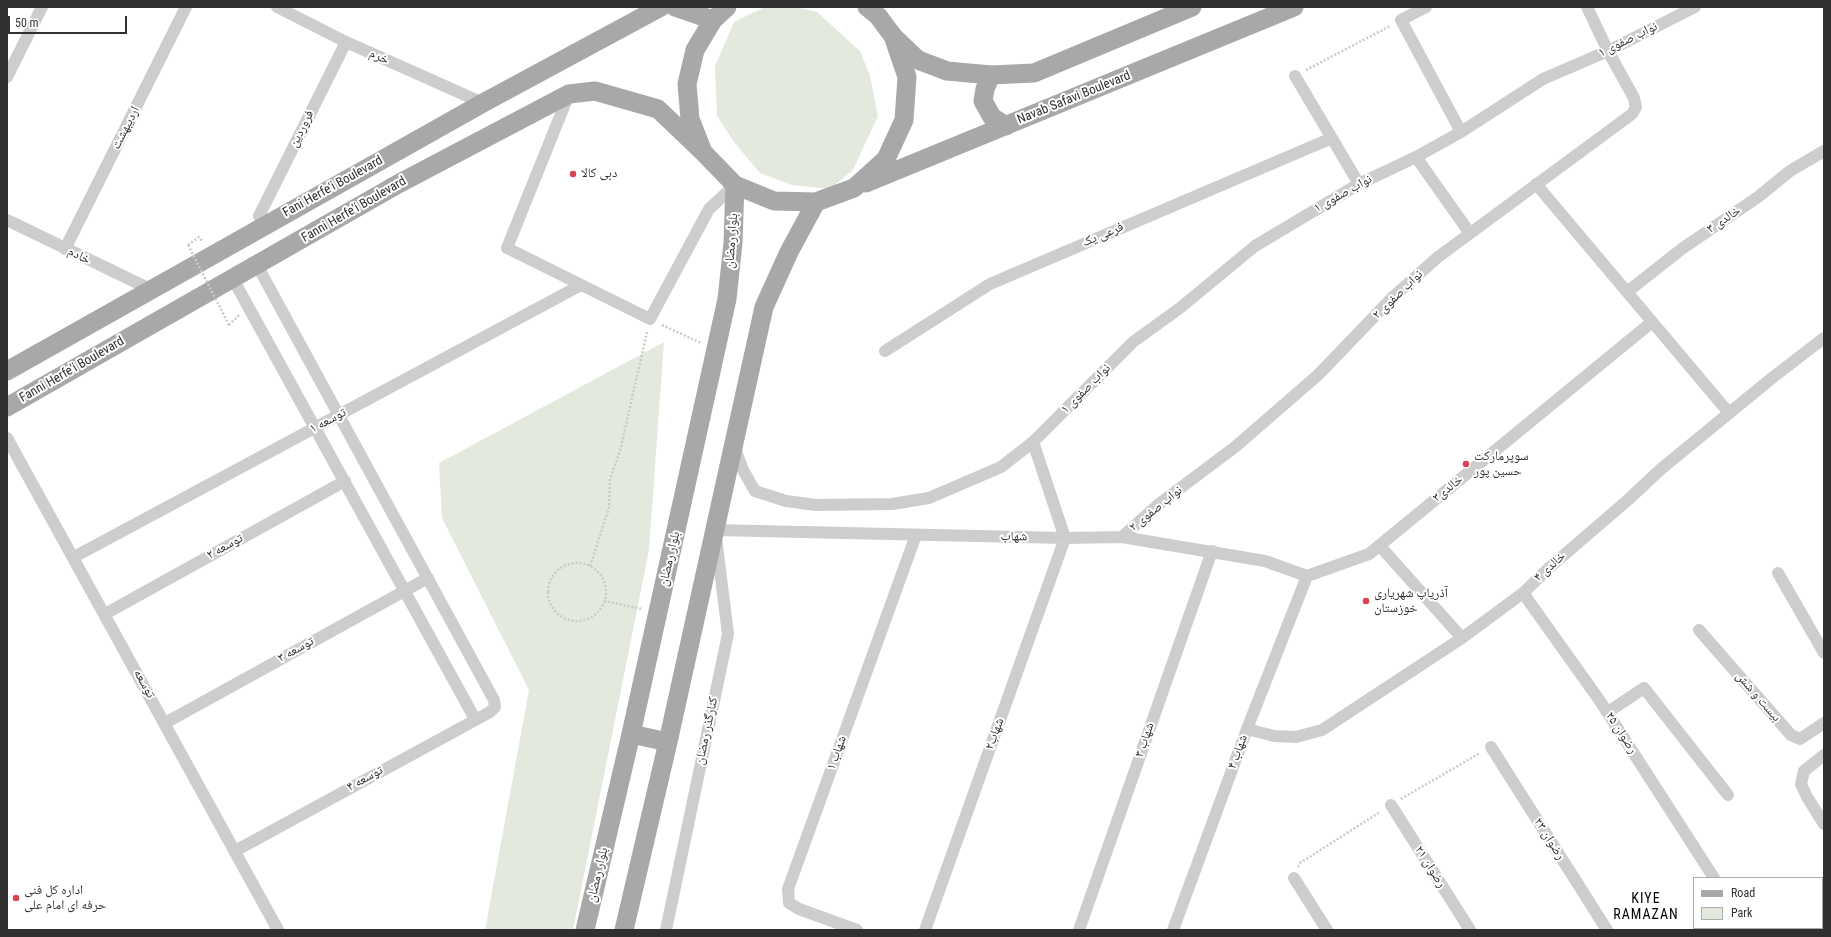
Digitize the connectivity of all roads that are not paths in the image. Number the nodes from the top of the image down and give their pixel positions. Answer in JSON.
{"nodes":[{"id":1,"x":42,"y":7,"type":"edge"},
{"id":2,"x":186,"y":7,"type":"edge"},
{"id":3,"x":277,"y":7,"type":"edge"},
{"id":4,"x":661,"y":7,"type":"edge"},
{"id":5,"x":674,"y":7,"type":"edge"},
{"id":6,"x":867,"y":7,"type":"edge"},
{"id":7,"x":1192,"y":7,"type":"edge"},
{"id":8,"x":1294,"y":7,"type":"edge"},
{"id":9,"x":1426,"y":7,"type":"edge"},
{"id":10,"x":1587,"y":7,"type":"edge"},
{"id":11,"x":1695,"y":7,"type":"edge"},
{"id":12,"x":722,"y":11,"type":"edge"},
{"id":13,"x":893,"y":36,"type":"junction"},
{"id":14,"x":346,"y":42,"type":"junction"},
{"id":15,"x":1608,"y":51,"type":"junction"},
{"id":16,"x":991,"y":76,"type":"junction"},
{"id":17,"x":1295,"y":76,"type":"road end"},
{"id":18,"x":7,"y":77,"type":"edge"},
{"id":19,"x":569,"y":94,"type":"junction"},
{"id":20,"x":483,"y":103,"type":"junction"},
{"id":21,"x":1006,"y":126,"type":"junction"},
{"id":22,"x":1461,"y":132,"type":"junction"},
{"id":23,"x":1332,"y":138,"type":"junction"},
{"id":24,"x":1824,"y":151,"type":"edge"},
{"id":25,"x":703,"y":152,"type":"junction"},
{"id":26,"x":1416,"y":157,"type":"junction"},
{"id":27,"x":1359,"y":184,"type":"junction"},
{"id":28,"x":1536,"y":184,"type":"junction"},
{"id":29,"x":735,"y":185,"type":"junction"},
{"id":30,"x":854,"y":188,"type":"junction"},
{"id":31,"x":816,"y":202,"type":"junction"},
{"id":32,"x":259,"y":216,"type":"dead end"},
{"id":33,"x":9,"y":224,"type":"edge"},
{"id":34,"x":1469,"y":232,"type":"junction"},
{"id":35,"x":65,"y":249,"type":"junction"},
{"id":36,"x":256,"y":265,"type":"junction"},
{"id":37,"x":233,"y":279,"type":"junction"},
{"id":38,"x":581,"y":285,"type":"junction"},
{"id":39,"x":152,"y":290,"type":"junction"},
{"id":40,"x":1627,"y":292,"type":"junction"},
{"id":41,"x":1652,"y":322,"type":"junction"},
{"id":42,"x":1824,"y":338,"type":"edge"},
{"id":43,"x":885,"y":351,"type":"dead end"},
{"id":44,"x":7,"y":372,"type":"edge"},
{"id":45,"x":7,"y":407,"type":"edge"},
{"id":46,"x":1729,"y":413,"type":"junction"},
{"id":47,"x":338,"y":415,"type":"junction"},
{"id":48,"x":315,"y":427,"type":"junction"},
{"id":49,"x":7,"y":438,"type":"edge"},
{"id":50,"x":1033,"y":442,"type":"junction"},
{"id":51,"x":734,"y":446,"type":"junction"},
{"id":52,"x":345,"y":481,"type":"junction"},
{"id":53,"x":715,"y":530,"type":"junction"},
{"id":54,"x":916,"y":535,"type":"junction"},
{"id":55,"x":1122,"y":537,"type":"junction"},
{"id":56,"x":1065,"y":538,"type":"junction"},
{"id":57,"x":1380,"y":546,"type":"junction"},
{"id":58,"x":1212,"y":551,"type":"junction"},
{"id":59,"x":74,"y":557,"type":"junction"},
{"id":60,"x":1778,"y":573,"type":"dead end"},
{"id":61,"x":1307,"y":576,"type":"junction"},
{"id":62,"x":428,"y":578,"type":"junction"},
{"id":63,"x":405,"y":590,"type":"junction"},
{"id":64,"x":1523,"y":593,"type":"junction"},
{"id":65,"x":105,"y":614,"type":"junction"},
{"id":66,"x":1699,"y":630,"type":"dead end"},
{"id":67,"x":1462,"y":638,"type":"junction"},
{"id":68,"x":1824,"y":652,"type":"edge"},
{"id":69,"x":1608,"y":712,"type":"junction"},
{"id":70,"x":475,"y":719,"type":"junction"},
{"id":71,"x":165,"y":723,"type":"junction"},
{"id":72,"x":1824,"y":723,"type":"edge"},
{"id":73,"x":1247,"y":729,"type":"junction"},
{"id":74,"x":631,"y":734,"type":"junction"},
{"id":75,"x":668,"y":742,"type":"junction"},
{"id":76,"x":1491,"y":747,"type":"road end"},
{"id":77,"x":1824,"y":755,"type":"edge"},
{"id":78,"x":1728,"y":795,"type":"dead end"},
{"id":79,"x":1391,"y":805,"type":"road end"},
{"id":80,"x":1824,"y":824,"type":"edge"},
{"id":81,"x":235,"y":851,"type":"junction"},
{"id":82,"x":1713,"y":877,"type":"edge"},
{"id":83,"x":1294,"y":878,"type":"road end"},
{"id":84,"x":278,"y":930,"type":"edge"},
{"id":85,"x":585,"y":930,"type":"edge"},
{"id":86,"x":624,"y":930,"type":"edge"},
{"id":87,"x":666,"y":930,"type":"edge"},
{"id":88,"x":857,"y":930,"type":"edge"},
{"id":89,"x":925,"y":930,"type":"edge"},
{"id":90,"x":1079,"y":930,"type":"edge"},
{"id":91,"x":1174,"y":930,"type":"edge"},
{"id":92,"x":1327,"y":930,"type":"edge"},
{"id":93,"x":1470,"y":930,"type":"edge"},
{"id":94,"x":1607,"y":930,"type":"edge"}],
"edges":[{"from":1,"to":18,"type":"street"},
{"from":2,"to":35,"type":"street","name":"اردیبهشت"},
{"from":3,"to":14,"type":"street","name":"خرم"},
{"from":4,"to":20,"type":"main road","name":"Fani Herfe'i Boulevard"},
{"from":5,"to":12,"type":"main road"},
{"from":6,"to":13,"type":"main road"},
{"from":7,"to":16,"type":"main road"},
{"from":8,"to":21,"type":"main road","name":"Navab Safavi Boulevard"},
{"from":9,"to":22,"type":"street"},
{"from":10,"to":15,"type":"street"},
{"from":11,"to":15,"type":"street","name":"نواب صفوی ۱"},
{"from":12,"to":25,"type":"main road"},
{"from":13,"to":16,"type":"main road"},
{"from":13,"to":30,"type":"main road"},
{"from":14,"to":20,"type":"street","name":"خرم"},
{"from":14,"to":32,"type":"street","name":"فروردین"},
{"from":15,"to":22,"type":"street","name":"نواب صفوی ۱"},
{"from":15,"to":28,"type":"street","name":"نواب صفوی ۲"},
{"from":16,"to":21,"type":"main road"},
{"from":17,"to":23,"type":"street"},
{"from":19,"to":25,"type":"main road","name":"Fanni Herfe'i Boulevard"},
{"from":19,"to":36,"type":"main road","name":"Fanni Herfe'i Boulevard"},
{"from":19,"to":38,"type":"street"},
{"from":20,"to":39,"type":"main road","name":"Fani Herfe'i Boulevard"},
{"from":21,"to":30,"type":"main road","name":"Navab Safavi Boulevard"},
{"from":22,"to":26,"type":"street","name":"نواب صفوی ۱"},
{"from":23,"to":27,"type":"street"},
{"from":23,"to":43,"type":"street","name":"فرعی یک"},
{"from":24,"to":40,"type":"street","name":"خالدی ۳"},
{"from":25,"to":29,"type":"main road","name":"Fanni Herfe'i Boulevard"},
{"from":26,"to":27,"type":"street","name":"نواب صفوی ۱"},
{"from":26,"to":34,"type":"street"},
{"from":27,"to":50,"type":"street","name":"نواب صفوی ۱"},
{"from":28,"to":34,"type":"street","name":"نواب صفوی ۲"},
{"from":28,"to":40,"type":"street"},
{"from":29,"to":31,"type":"main road"},
{"from":29,"to":38,"type":"street"},
{"from":29,"to":74,"type":"main road","name":"بلوار رمضان"},
{"from":30,"to":31,"type":"main road","name":"Navab Safavi Boulevard"},
{"from":31,"to":51,"type":"main road"},
{"from":33,"to":35,"type":"street","name":"خادم"},
{"from":34,"to":55,"type":"street","name":"نواب صفوی ۲"},
{"from":35,"to":39,"type":"street","name":"خادم"},
{"from":36,"to":37,"type":"main road","name":"Fanni Herfe'i Boulevard"},
{"from":36,"to":47,"type":"street"},
{"from":37,"to":45,"type":"main road","name":"Fanni Herfe'i Boulevard"},
{"from":37,"to":48,"type":"street"},
{"from":38,"to":47,"type":"street","name":"توسعه ۱"},
{"from":39,"to":44,"type":"main road","name":"Fani Herfe'i Boulevard"},
{"from":40,"to":41,"type":"street"},
{"from":41,"to":46,"type":"street"},
{"from":41,"to":57,"type":"street","name":"خالدی۳"},
{"from":42,"to":46,"type":"street","name":"خالدی ۴"},
{"from":46,"to":64,"type":"street","name":"خالدی ۴"},
{"from":47,"to":48,"type":"street","name":"توسعه ۱"},
{"from":47,"to":62,"type":"street"},
{"from":48,"to":52,"type":"street"},
{"from":48,"to":59,"type":"street","name":"توسعه ۱"},
{"from":49,"to":59,"type":"street","name":"توسعه"},
{"from":50,"to":51,"type":"street","name":"نواب صفوی ۱"},
{"from":50,"to":56,"type":"street"},
{"from":51,"to":53,"type":"main road"},
{"from":52,"to":63,"type":"street"},
{"from":52,"to":65,"type":"street","name":"توسعه ۲"},
{"from":53,"to":54,"type":"street","name":"شهاب"},
{"from":53,"to":75,"type":"main road"},
{"from":53,"to":87,"type":"street","name":"کنارگذر رمضان"},
{"from":54,"to":56,"type":"street","name":"شهاب"},
{"from":54,"to":88,"type":"street","name":"شهاب ۱"},
{"from":55,"to":56,"type":"street","name":"شهاب"},
{"from":55,"to":58,"type":"street","name":"شهاب"},
{"from":56,"to":89,"type":"street","name":"شهاب۲"},
{"from":57,"to":61,"type":"street","name":"خالدی۳"},
{"from":57,"to":67,"type":"street"},
{"from":58,"to":61,"type":"street","name":"شهاب"},
{"from":58,"to":90,"type":"street","name":"شهاب ۳"},
{"from":59,"to":65,"type":"street","name":"توسعه"},
{"from":60,"to":68,"type":"street"},
{"from":61,"to":73,"type":"street","name":"شهاب ۴"},
{"from":62,"to":63,"type":"street","name":"توسعه ۳"},
{"from":62,"to":70,"type":"street","name":"توسعه ۴"},
{"from":63,"to":70,"type":"street"},
{"from":63,"to":71,"type":"street","name":"توسعه ۳"},
{"from":64,"to":67,"type":"street","name":"خالدی ۴"},
{"from":64,"to":69,"type":"street","name":"رضوان ۲۵"},
{"from":65,"to":71,"type":"street","name":"توسعه"},
{"from":66,"to":72,"type":"street","name":"بیست و شش"},
{"from":67,"to":73,"type":"street","name":"خالدی ۴"},
{"from":69,"to":78,"type":"street"},
{"from":69,"to":82,"type":"street","name":"رضوان ۲۵"},
{"from":70,"to":81,"type":"street","name":"توسعه ۴"},
{"from":71,"to":81,"type":"street","name":"توسعه"},
{"from":73,"to":91,"type":"street","name":"شهاب ۴"},
{"from":74,"to":75,"type":"main road"},
{"from":74,"to":85,"type":"main road","name":"بلوار رمضان"},
{"from":75,"to":86,"type":"main road"},
{"from":76,"to":94,"type":"street","name":"رضوان ۲۳"},
{"from":77,"to":80,"type":"street"},
{"from":79,"to":93,"type":"street","name":"رضوان ۲۱"},
{"from":81,"to":84,"type":"street","name":"توسعه"},
{"from":83,"to":92,"type":"street"}]}
